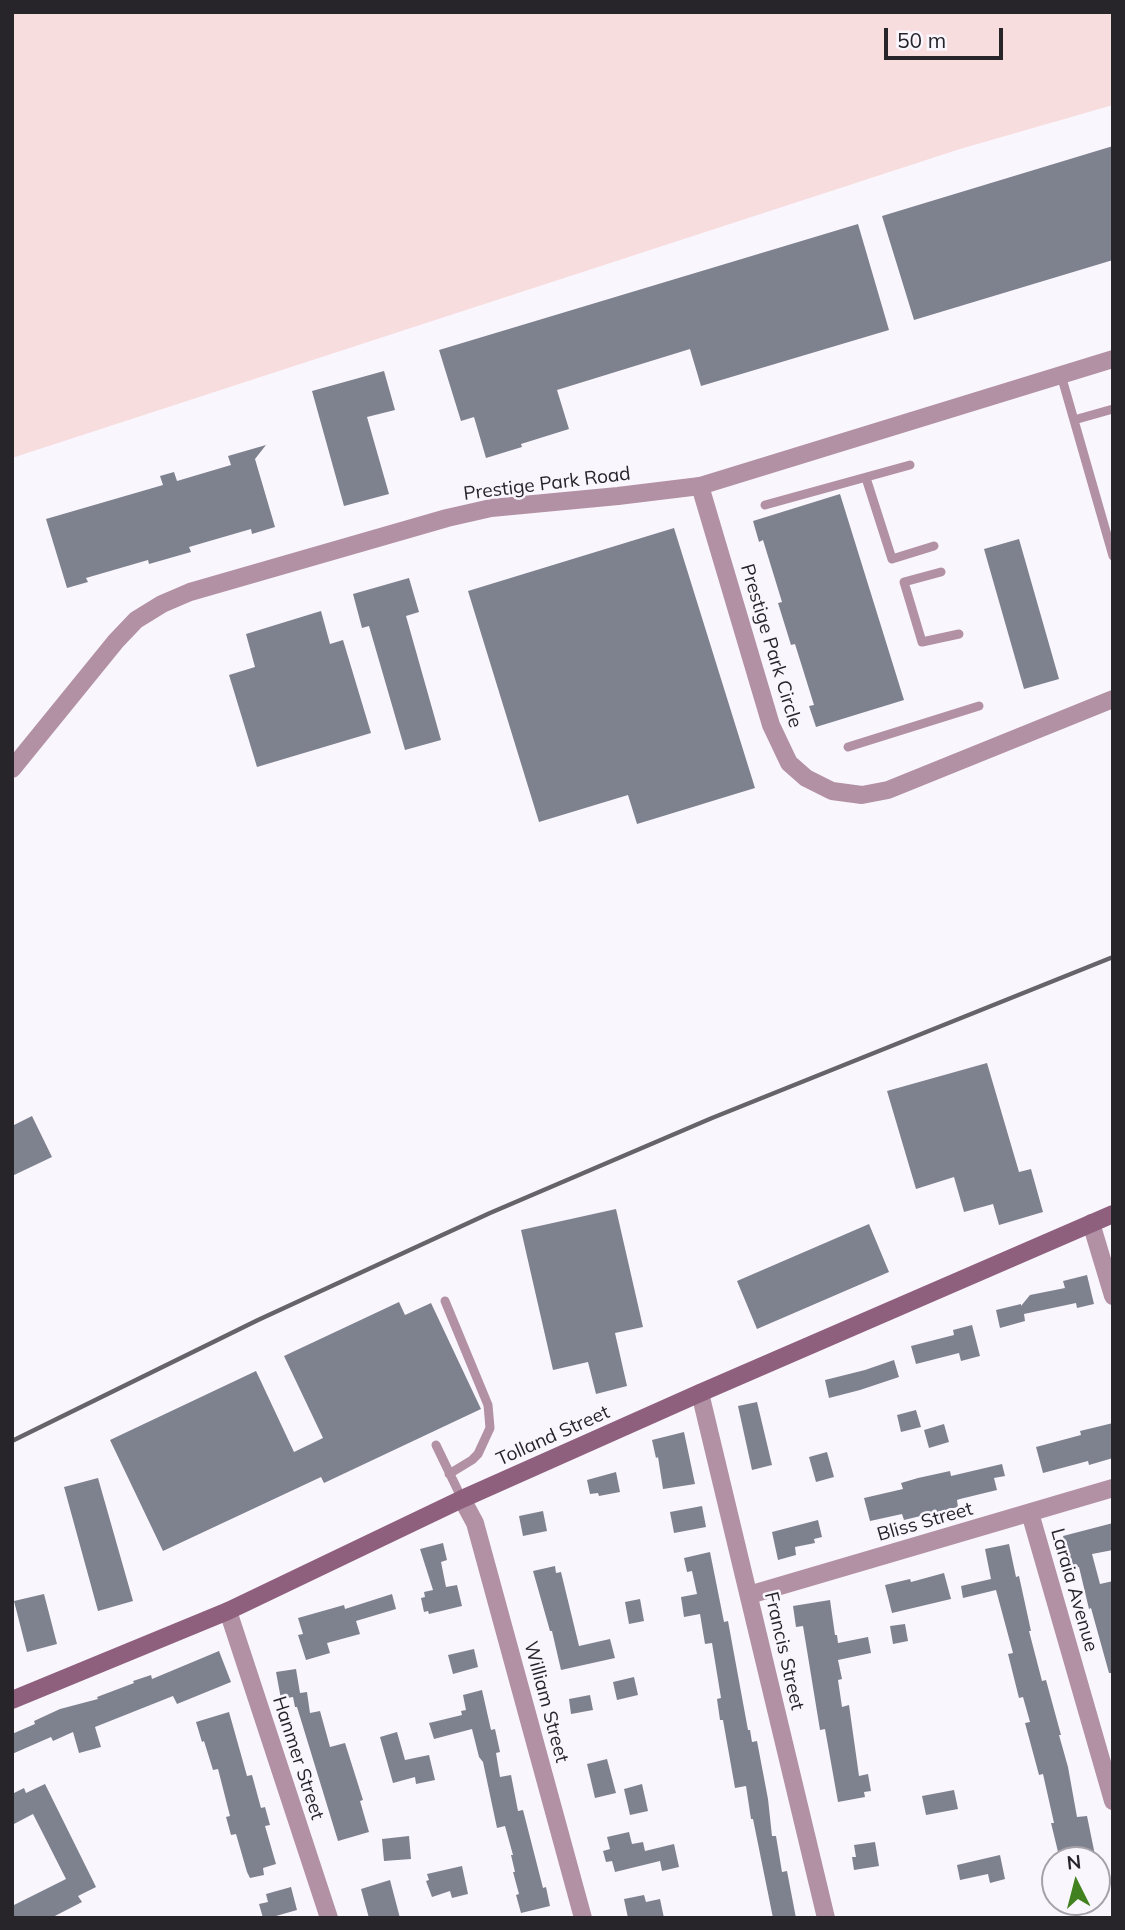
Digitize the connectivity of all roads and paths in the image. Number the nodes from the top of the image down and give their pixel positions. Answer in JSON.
{"nodes":[{"id":1,"x":1113,"y":359,"type":"edge"},
{"id":2,"x":1061,"y":375,"type":"junction"},
{"id":3,"x":1113,"y":409,"type":"edge"},
{"id":4,"x":1074,"y":420,"type":"junction"},
{"id":5,"x":911,"y":465,"type":"dead end"},
{"id":6,"x":866,"y":478,"type":"junction"},
{"id":7,"x":699,"y":486,"type":"junction"},
{"id":8,"x":765,"y":505,"type":"dead end"},
{"id":9,"x":934,"y":547,"type":"dead end"},
{"id":10,"x":1113,"y":556,"type":"edge"},
{"id":11,"x":941,"y":572,"type":"dead end"},
{"id":12,"x":959,"y":634,"type":"dead end"},
{"id":13,"x":1113,"y":699,"type":"edge"},
{"id":14,"x":979,"y":706,"type":"dead end"},
{"id":15,"x":848,"y":747,"type":"dead end"},
{"id":16,"x":12,"y":769,"type":"edge"},
{"id":17,"x":1113,"y":1214,"type":"edge"},
{"id":18,"x":1091,"y":1223,"type":"junction"},
{"id":19,"x":1113,"y":1296,"type":"edge"},
{"id":20,"x":445,"y":1301,"type":"dead end"},
{"id":21,"x":700,"y":1394,"type":"junction"},
{"id":22,"x":436,"y":1445,"type":"dead end"},
{"id":23,"x":449,"y":1474,"type":"junction"},
{"id":24,"x":1113,"y":1488,"type":"edge"},
{"id":25,"x":462,"y":1499,"type":"junction"},
{"id":26,"x":1030,"y":1513,"type":"junction"},
{"id":27,"x":749,"y":1595,"type":"junction"},
{"id":28,"x":228,"y":1611,"type":"junction"},
{"id":29,"x":12,"y":1700,"type":"edge"},
{"id":30,"x":1113,"y":1801,"type":"edge"},
{"id":31,"x":329,"y":1918,"type":"edge"},
{"id":32,"x":583,"y":1918,"type":"edge"},
{"id":33,"x":826,"y":1918,"type":"edge"}],
"edges":[{"from":1,"to":2,"type":"street","name":"Prestige Park Road"},
{"from":2,"to":4,"type":"lane"},
{"from":2,"to":7,"type":"street","name":"Prestige Park Road"},
{"from":3,"to":4,"type":"lane"},
{"from":4,"to":10,"type":"lane"},
{"from":5,"to":6,"type":"lane"},
{"from":6,"to":8,"type":"lane"},
{"from":6,"to":9,"type":"lane"},
{"from":7,"to":13,"type":"street","name":"Prestige Park Circle"},
{"from":7,"to":16,"type":"street","name":"Prestige Park Road"},
{"from":11,"to":12,"type":"lane"},
{"from":14,"to":15,"type":"lane"},
{"from":17,"to":18,"type":"main road","name":"Tolland Street"},
{"from":18,"to":19,"type":"street"},
{"from":18,"to":21,"type":"main road","name":"Tolland Street"},
{"from":20,"to":23,"type":"lane"},
{"from":21,"to":25,"type":"main road","name":"Tolland Street"},
{"from":21,"to":27,"type":"street","name":"Francis Street"},
{"from":22,"to":23,"type":"lane"},
{"from":23,"to":25,"type":"lane"},
{"from":24,"to":26,"type":"street","name":"Bliss Street"},
{"from":25,"to":28,"type":"main road","name":"Tolland Street"},
{"from":25,"to":32,"type":"street","name":"William Street"},
{"from":26,"to":27,"type":"street","name":"Bliss Street"},
{"from":26,"to":30,"type":"street","name":"Laraia Avenue"},
{"from":27,"to":33,"type":"street","name":"Francis Street"},
{"from":28,"to":29,"type":"main road","name":"Tolland Street"},
{"from":28,"to":31,"type":"street","name":"Hanmer Street"}]}
